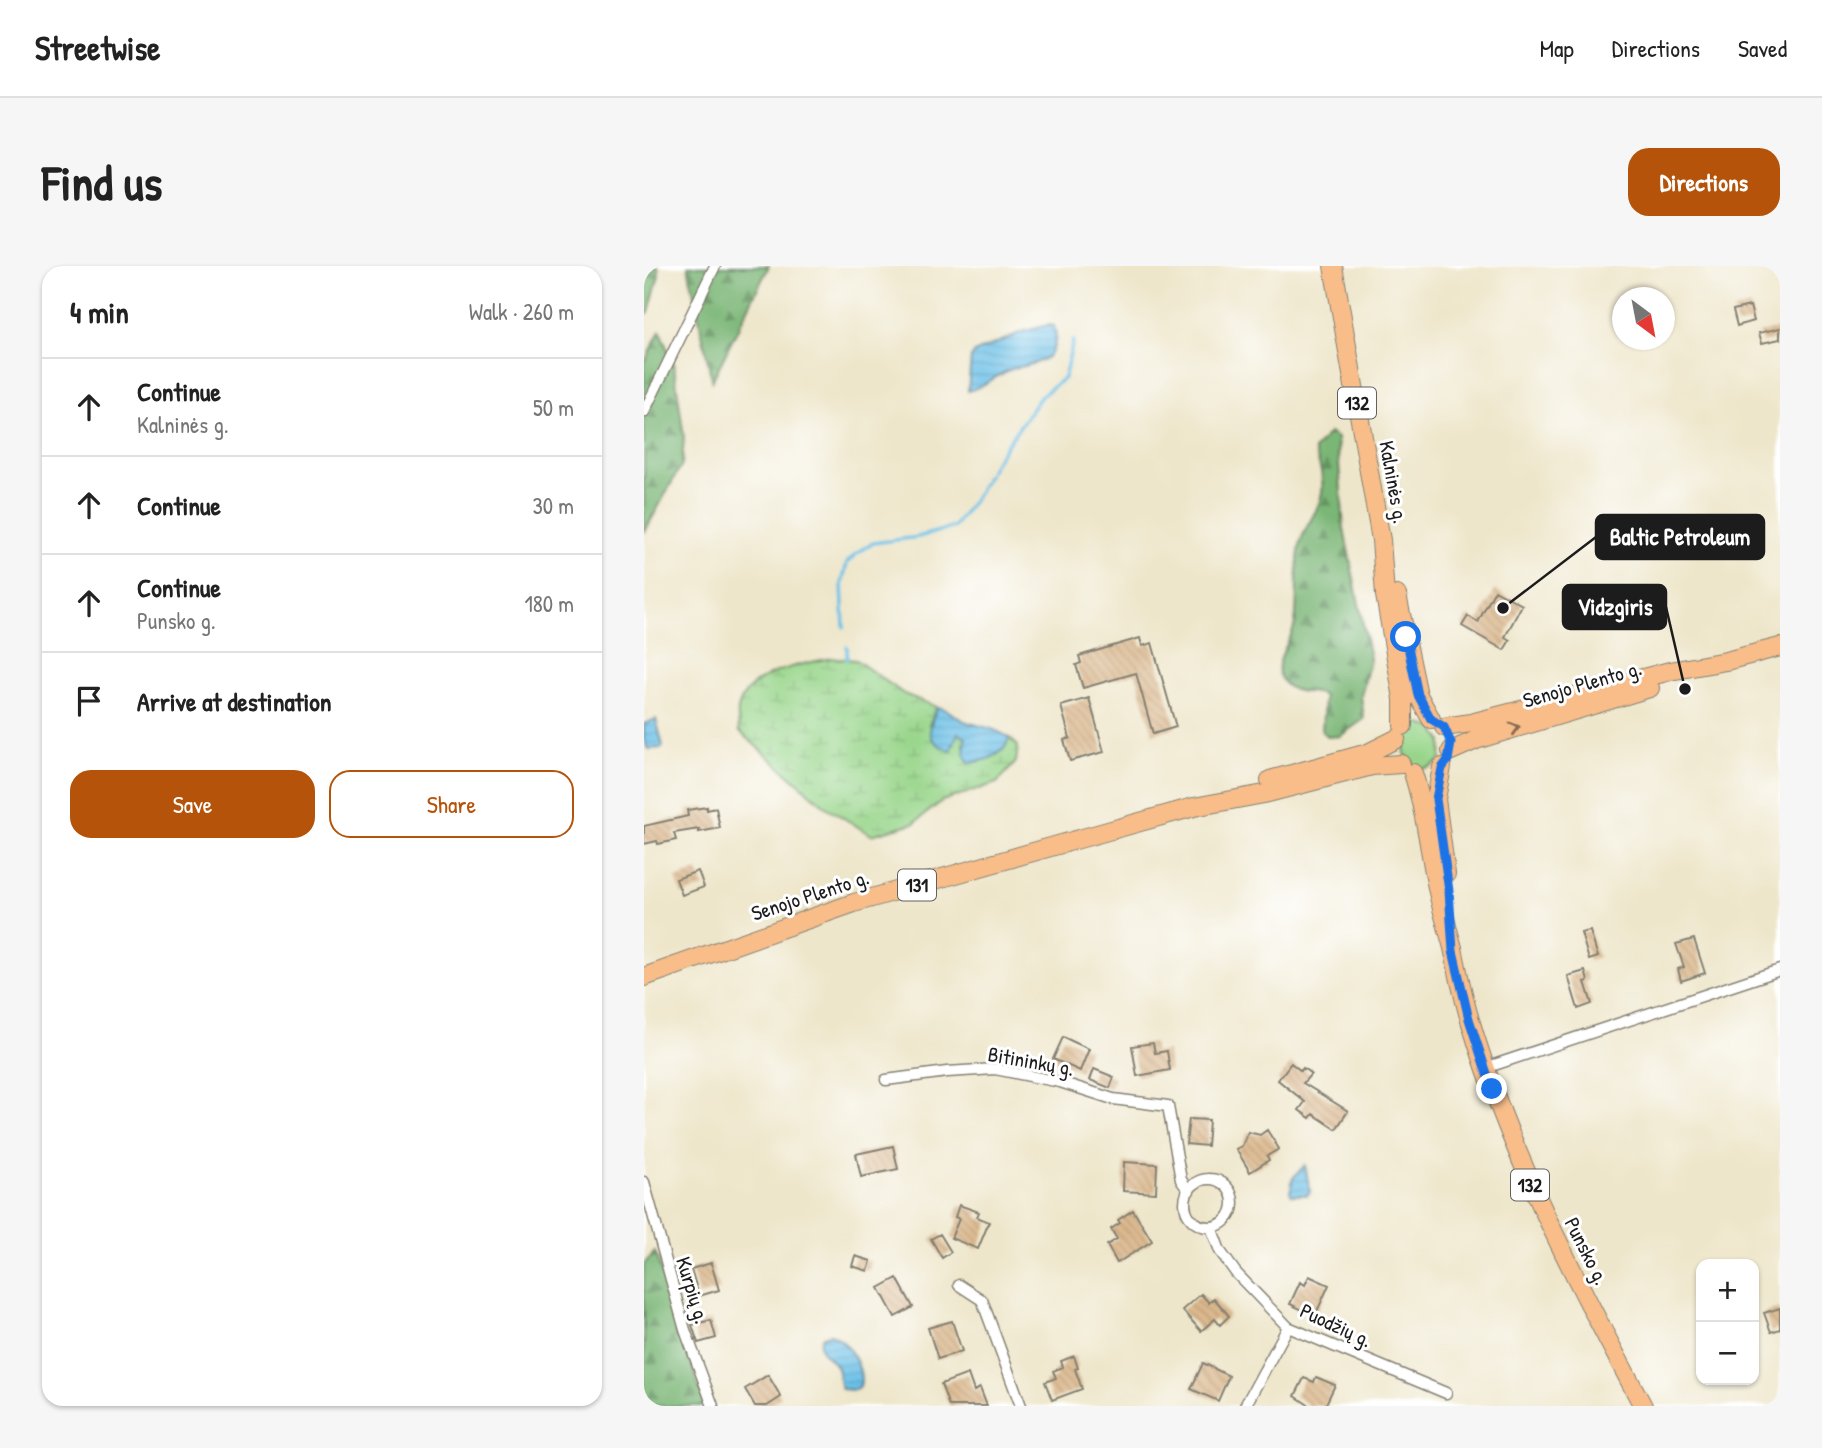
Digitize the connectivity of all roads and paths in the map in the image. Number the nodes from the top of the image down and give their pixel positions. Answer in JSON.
{"nodes":[{"id":1,"x":715,"y":266,"type":"edge"},
{"id":2,"x":1333,"y":266,"type":"edge"},
{"id":3,"x":644,"y":412,"type":"edge"},
{"id":4,"x":1381,"y":540,"type":"junction"},
{"id":5,"x":1780,"y":647,"type":"edge"},
{"id":6,"x":1726,"y":661,"type":"junction"},
{"id":7,"x":1438,"y":723,"type":"junction"},
{"id":8,"x":1400,"y":733,"type":"junction"},
{"id":9,"x":1451,"y":751,"type":"junction"},
{"id":10,"x":1442,"y":768,"type":"junction"},
{"id":11,"x":1407,"y":769,"type":"junction"},
{"id":12,"x":1194,"y":807,"type":"junction"},
{"id":13,"x":1453,"y":951,"type":"junction"},
{"id":14,"x":1780,"y":971,"type":"edge"},
{"id":15,"x":644,"y":977,"type":"edge"},
{"id":16,"x":1485,"y":1068,"type":"junction"},
{"id":17,"x":886,"y":1080,"type":"dead end"},
{"id":18,"x":644,"y":1182,"type":"edge"},
{"id":19,"x":1189,"y":1191,"type":"junction"},
{"id":20,"x":1211,"y":1227,"type":"junction"},
{"id":21,"x":959,"y":1285,"type":"dead end"},
{"id":22,"x":1287,"y":1326,"type":"junction"},
{"id":23,"x":1446,"y":1392,"type":"dead end"},
{"id":24,"x":713,"y":1406,"type":"edge"},
{"id":25,"x":1021,"y":1406,"type":"edge"},
{"id":26,"x":1245,"y":1406,"type":"edge"},
{"id":27,"x":1643,"y":1406,"type":"edge"}],
"edges":[{"from":1,"to":3,"type":"street"},
{"from":2,"to":4,"type":"main road","name":"Kalninės g.","number":"132"},
{"from":4,"to":7,"type":"main road","name":"Kalninės g."},
{"from":4,"to":8,"type":"main road","name":"Kalninės g."},
{"from":5,"to":6,"type":"main road","name":"Senojo Plento g."},
{"from":6,"to":7,"type":"main road","name":"Senojo Plento g."},
{"from":9,"to":6,"type":"main road","name":"Senojo Plento g.","one_way":true},
{"from":7,"to":8,"type":"main road"},
{"from":7,"to":9,"type":"main road"},
{"from":8,"to":11,"type":"main road"},
{"from":8,"to":12,"type":"main road","name":"Senojo Plento g."},
{"from":9,"to":10,"type":"main road"},
{"from":10,"to":11,"type":"main road"},
{"from":10,"to":13,"type":"main road","name":"Punsko g."},
{"from":11,"to":12,"type":"main road","name":"Senojo Plento g."},
{"from":11,"to":13,"type":"main road","name":"Punsko g."},
{"from":12,"to":15,"type":"main road","name":"Senojo Plento g.","number":"131"},
{"from":13,"to":16,"type":"main road","name":"Punsko g.","number":"132"},
{"from":14,"to":16,"type":"street"},
{"from":16,"to":27,"type":"main road","name":"Punsko g.","number":"132"},
{"from":17,"to":19,"type":"street","name":"Bitininkų g."},
{"from":18,"to":24,"type":"street","name":"Kurpių g."},
{"from":19,"to":20,"type":"street"},
{"from":19,"to":20,"type":"street"},
{"from":20,"to":22,"type":"street","name":"Puodžių g."},
{"from":21,"to":25,"type":"street"},
{"from":22,"to":23,"type":"street","name":"Puodžių g."},
{"from":22,"to":26,"type":"street"}]}
